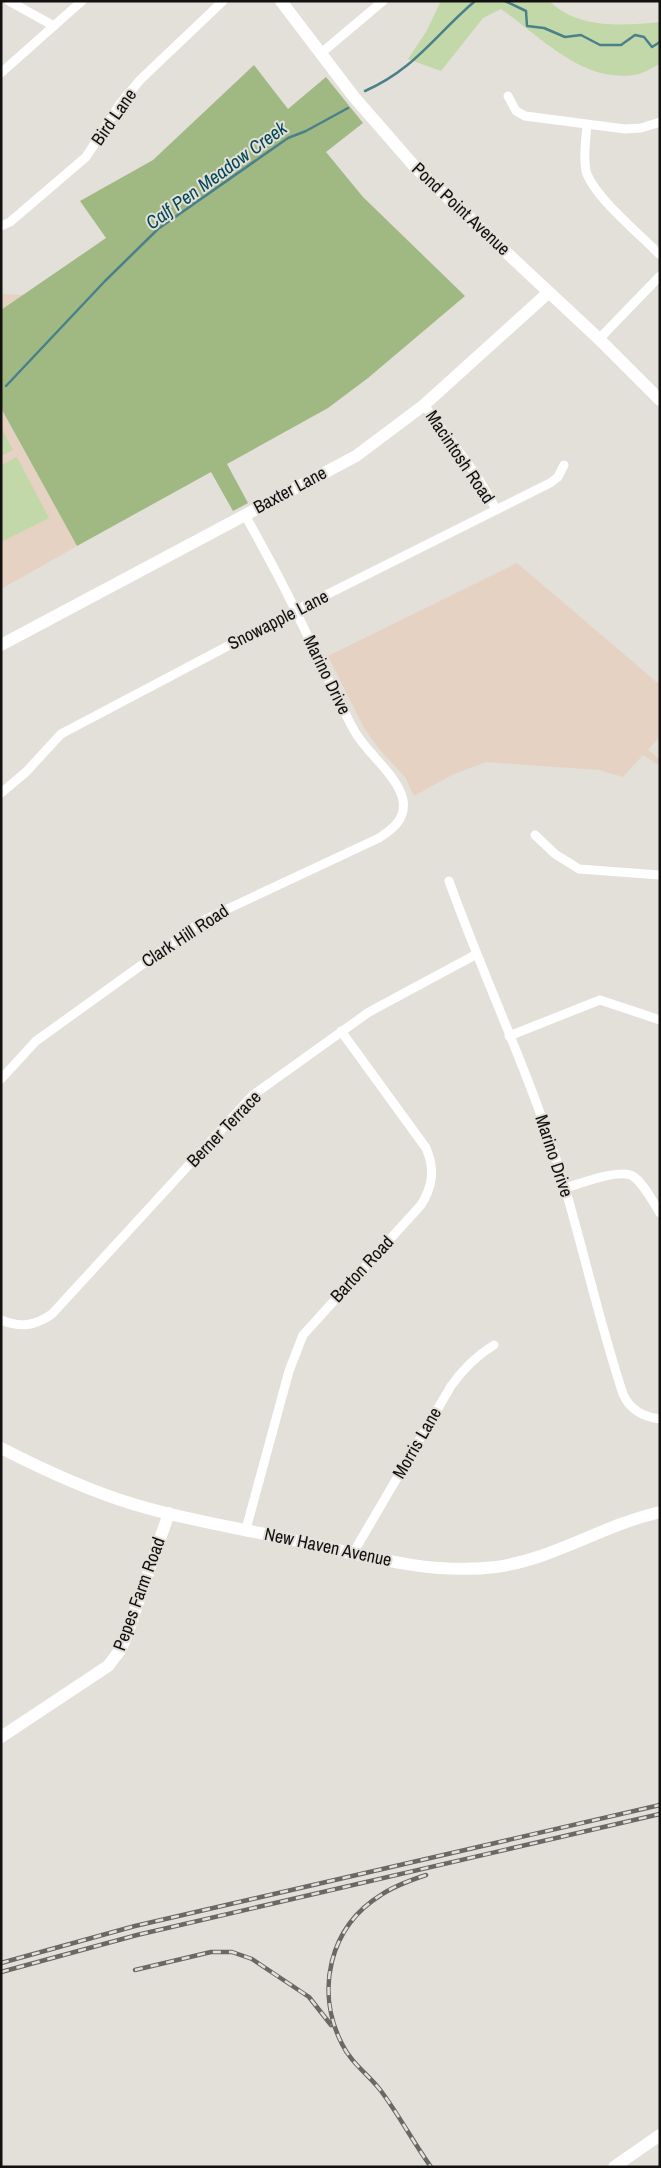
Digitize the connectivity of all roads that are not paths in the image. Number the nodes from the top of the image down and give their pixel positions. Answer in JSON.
{"nodes":[{"id":1,"x":9,"y":1,"type":"edge"},
{"id":2,"x":82,"y":1,"type":"edge"},
{"id":3,"x":223,"y":1,"type":"edge"},
{"id":4,"x":281,"y":1,"type":"edge"},
{"id":5,"x":384,"y":1,"type":"edge"},
{"id":6,"x":54,"y":26,"type":"junction"},
{"id":7,"x":320,"y":54,"type":"junction"},
{"id":8,"x":1,"y":73,"type":"edge"},
{"id":9,"x":508,"y":96,"type":"dead end"},
{"id":10,"x":660,"y":122,"type":"edge"},
{"id":11,"x":587,"y":125,"type":"junction"},
{"id":12,"x":1,"y":226,"type":"edge"},
{"id":13,"x":660,"y":255,"type":"edge"},
{"id":14,"x":660,"y":276,"type":"edge"},
{"id":15,"x":549,"y":292,"type":"junction"},
{"id":16,"x":599,"y":339,"type":"junction"},
{"id":17,"x":660,"y":400,"type":"edge"},
{"id":18,"x":424,"y":405,"type":"junction"},
{"id":19,"x":564,"y":465,"type":"dead end"},
{"id":20,"x":496,"y":509,"type":"junction"},
{"id":21,"x":245,"y":514,"type":"junction"},
{"id":22,"x":296,"y":610,"type":"junction"},
{"id":23,"x":1,"y":645,"type":"edge"},
{"id":24,"x":1,"y":793,"type":"edge"},
{"id":25,"x":393,"y":829,"type":"joint"},
{"id":26,"x":536,"y":835,"type":"dead end"},
{"id":27,"x":660,"y":875,"type":"edge"},
{"id":28,"x":449,"y":881,"type":"dead end"},
{"id":29,"x":475,"y":955,"type":"junction"},
{"id":30,"x":660,"y":1020,"type":"edge"},
{"id":31,"x":341,"y":1031,"type":"junction"},
{"id":32,"x":509,"y":1036,"type":"junction"},
{"id":33,"x":1,"y":1079,"type":"edge"},
{"id":34,"x":565,"y":1188,"type":"junction"},
{"id":35,"x":660,"y":1212,"type":"edge"},
{"id":36,"x":1,"y":1320,"type":"edge"},
{"id":37,"x":494,"y":1345,"type":"dead end"},
{"id":38,"x":660,"y":1420,"type":"edge"},
{"id":39,"x":1,"y":1448,"type":"edge"},
{"id":40,"x":660,"y":1512,"type":"edge"},
{"id":41,"x":169,"y":1513,"type":"junction"},
{"id":42,"x":246,"y":1530,"type":"junction"},
{"id":43,"x":353,"y":1553,"type":"junction"},
{"id":44,"x":1,"y":1737,"type":"edge"},
{"id":45,"x":660,"y":2135,"type":"edge"},
{"id":46,"x":614,"y":2167,"type":"edge"}],
"edges":[{"from":1,"to":6,"type":"street"},
{"from":2,"to":6,"type":"street"},
{"from":3,"to":12,"type":"street","name":"Bird Lane"},
{"from":4,"to":7,"type":"main road","name":"Pond Point Avenue"},
{"from":5,"to":7,"type":"street"},
{"from":6,"to":8,"type":"street"},
{"from":7,"to":15,"type":"main road","name":"Pond Point Avenue"},
{"from":9,"to":11,"type":"street"},
{"from":10,"to":11,"type":"street"},
{"from":11,"to":13,"type":"street"},
{"from":14,"to":16,"type":"street"},
{"from":15,"to":16,"type":"main road","name":"Pond Point Avenue"},
{"from":15,"to":18,"type":"main road","name":"Baxter Lane"},
{"from":16,"to":17,"type":"main road","name":"Pond Point Avenue"},
{"from":18,"to":20,"type":"street","name":"Macintosh Road"},
{"from":18,"to":21,"type":"main road","name":"Baxter Lane"},
{"from":19,"to":20,"type":"street","name":"Snowapple Lane"},
{"from":20,"to":22,"type":"street","name":"Snowapple Lane"},
{"from":21,"to":22,"type":"street","name":"Marino Drive"},
{"from":21,"to":23,"type":"main road","name":"Baxter Lane"},
{"from":22,"to":24,"type":"street","name":"Snowapple Lane"},
{"from":22,"to":25,"type":"street","name":"Marino Drive"},
{"from":25,"to":33,"type":"street","name":"Clark Hill Road"},
{"from":26,"to":27,"type":"street"},
{"from":28,"to":29,"type":"street","name":"Marino Drive"},
{"from":29,"to":31,"type":"street","name":"Berner Terrace"},
{"from":29,"to":32,"type":"street","name":"Marino Drive"},
{"from":30,"to":32,"type":"street"},
{"from":31,"to":36,"type":"street","name":"Berner Terrace"},
{"from":31,"to":42,"type":"street","name":"Barton Road"},
{"from":32,"to":34,"type":"street","name":"Marino Drive"},
{"from":34,"to":35,"type":"street"},
{"from":34,"to":38,"type":"street","name":"Marino Drive"},
{"from":37,"to":43,"type":"street","name":"Morris Lane"},
{"from":39,"to":41,"type":"main road","name":"New Haven Avenue"},
{"from":40,"to":43,"type":"main road","name":"New Haven Avenue"},
{"from":41,"to":42,"type":"main road","name":"New Haven Avenue"},
{"from":41,"to":44,"type":"main road","name":"Pepes Farm Road"},
{"from":42,"to":43,"type":"main road","name":"New Haven Avenue"},
{"from":45,"to":46,"type":"main road"}]}
